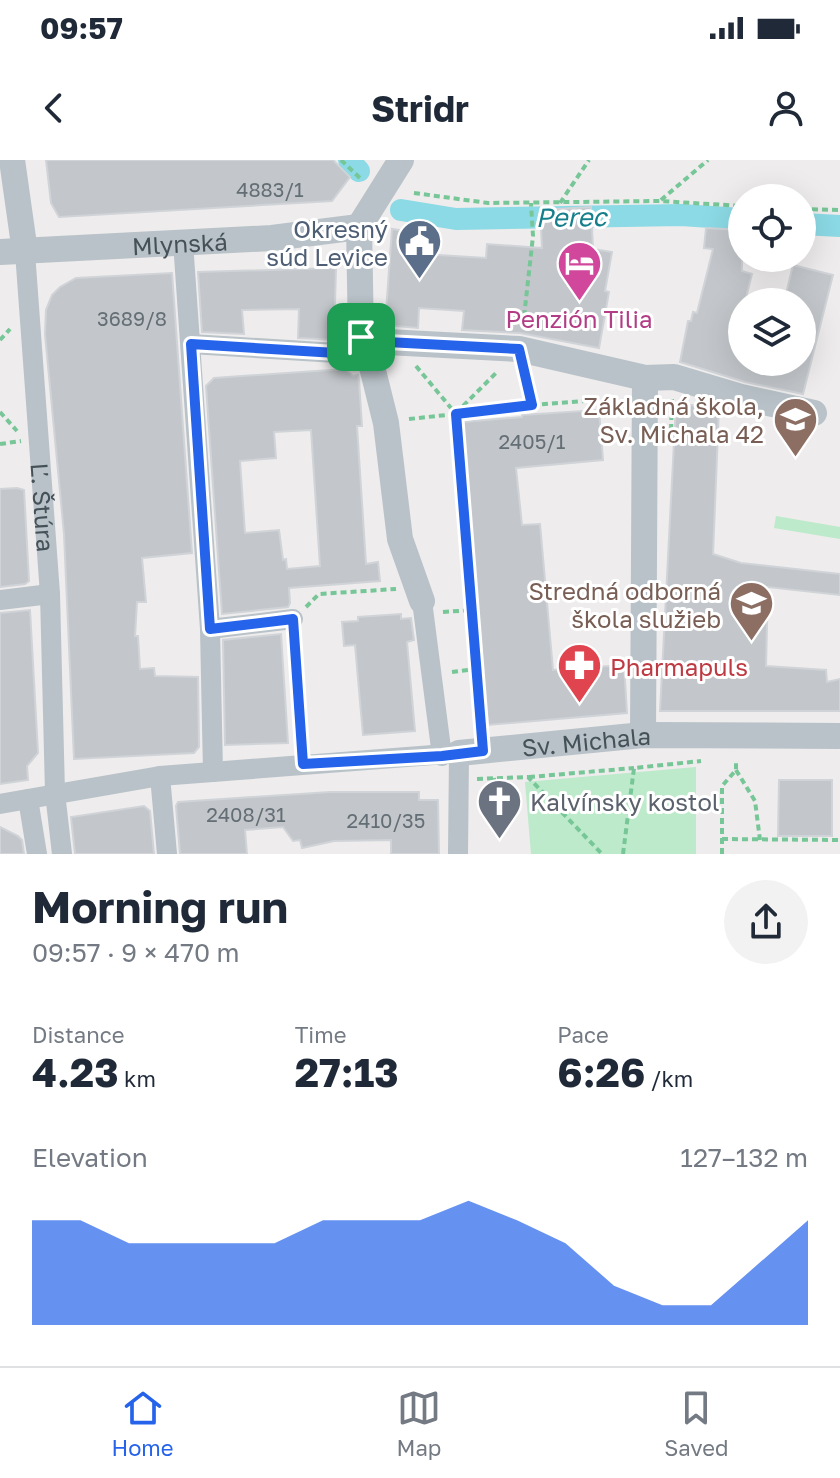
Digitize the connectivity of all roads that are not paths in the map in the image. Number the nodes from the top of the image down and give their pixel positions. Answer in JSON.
{"nodes":[{"id":1,"x":12,"y":160,"type":"edge"},
{"id":2,"x":401,"y":160,"type":"edge"},
{"id":3,"x":359,"y":227,"type":"junction"},
{"id":4,"x":183,"y":242,"type":"junction"},
{"id":5,"x":12,"y":252,"type":"edge"},
{"id":6,"x":191,"y":344,"type":"junction"},
{"id":7,"x":365,"y":346,"type":"junction"},
{"id":8,"x":645,"y":378,"type":"junction"},
{"id":9,"x":814,"y":413,"type":"dead end"},
{"id":10,"x":50,"y":594,"type":"junction"},
{"id":11,"x":0,"y":600,"type":"edge"},
{"id":12,"x":422,"y":601,"type":"joint"},
{"id":13,"x":293,"y":619,"type":"road end"},
{"id":14,"x":210,"y":629,"type":"junction"},
{"id":15,"x":643,"y":735,"type":"junction"},
{"id":16,"x":840,"y":736,"type":"edge"},
{"id":17,"x":461,"y":753,"type":"junction"},
{"id":18,"x":213,"y":772,"type":"junction"},
{"id":19,"x":160,"y":776,"type":"junction"},
{"id":20,"x":55,"y":793,"type":"junction"},
{"id":21,"x":28,"y":799,"type":"junction"},
{"id":22,"x":0,"y":804,"type":"edge"},
{"id":23,"x":37,"y":854,"type":"edge"},
{"id":24,"x":62,"y":854,"type":"edge"},
{"id":25,"x":167,"y":854,"type":"edge"},
{"id":26,"x":458,"y":854,"type":"edge"}],
"edges":[{"from":1,"to":5,"type":"street","name":"Ľ. Štúra"},
{"from":2,"to":3,"type":"street"},
{"from":3,"to":4,"type":"street","name":"Mlynská"},
{"from":3,"to":7,"type":"street"},
{"from":4,"to":5,"type":"street","name":"Mlynská"},
{"from":4,"to":6,"type":"street"},
{"from":5,"to":10,"type":"street","name":"Ľ. Štúra"},
{"from":6,"to":7,"type":"street"},
{"from":6,"to":14,"type":"street"},
{"from":7,"to":8,"type":"street"},
{"from":7,"to":12,"type":"street"},
{"from":8,"to":9,"type":"street"},
{"from":8,"to":15,"type":"street"},
{"from":10,"to":11,"type":"street"},
{"from":10,"to":20,"type":"street","name":"Ľ. Štúra"},
{"from":12,"to":17,"type":"street"},
{"from":13,"to":14,"type":"street"},
{"from":14,"to":18,"type":"street"},
{"from":15,"to":16,"type":"street","name":"Sv. Michala"},
{"from":15,"to":17,"type":"street","name":"Sv. Michala"},
{"from":17,"to":18,"type":"street","name":"Sv. Michala"},
{"from":17,"to":26,"type":"street"},
{"from":18,"to":19,"type":"street","name":"Sv. Michala"},
{"from":19,"to":20,"type":"street","name":"Sv. Michala"},
{"from":19,"to":25,"type":"street"},
{"from":20,"to":21,"type":"street","name":"Sv. Michala"},
{"from":20,"to":24,"type":"street","name":"Ľ. Štúra"},
{"from":21,"to":22,"type":"street","name":"Sv. Michala"},
{"from":21,"to":23,"type":"street"}]}
